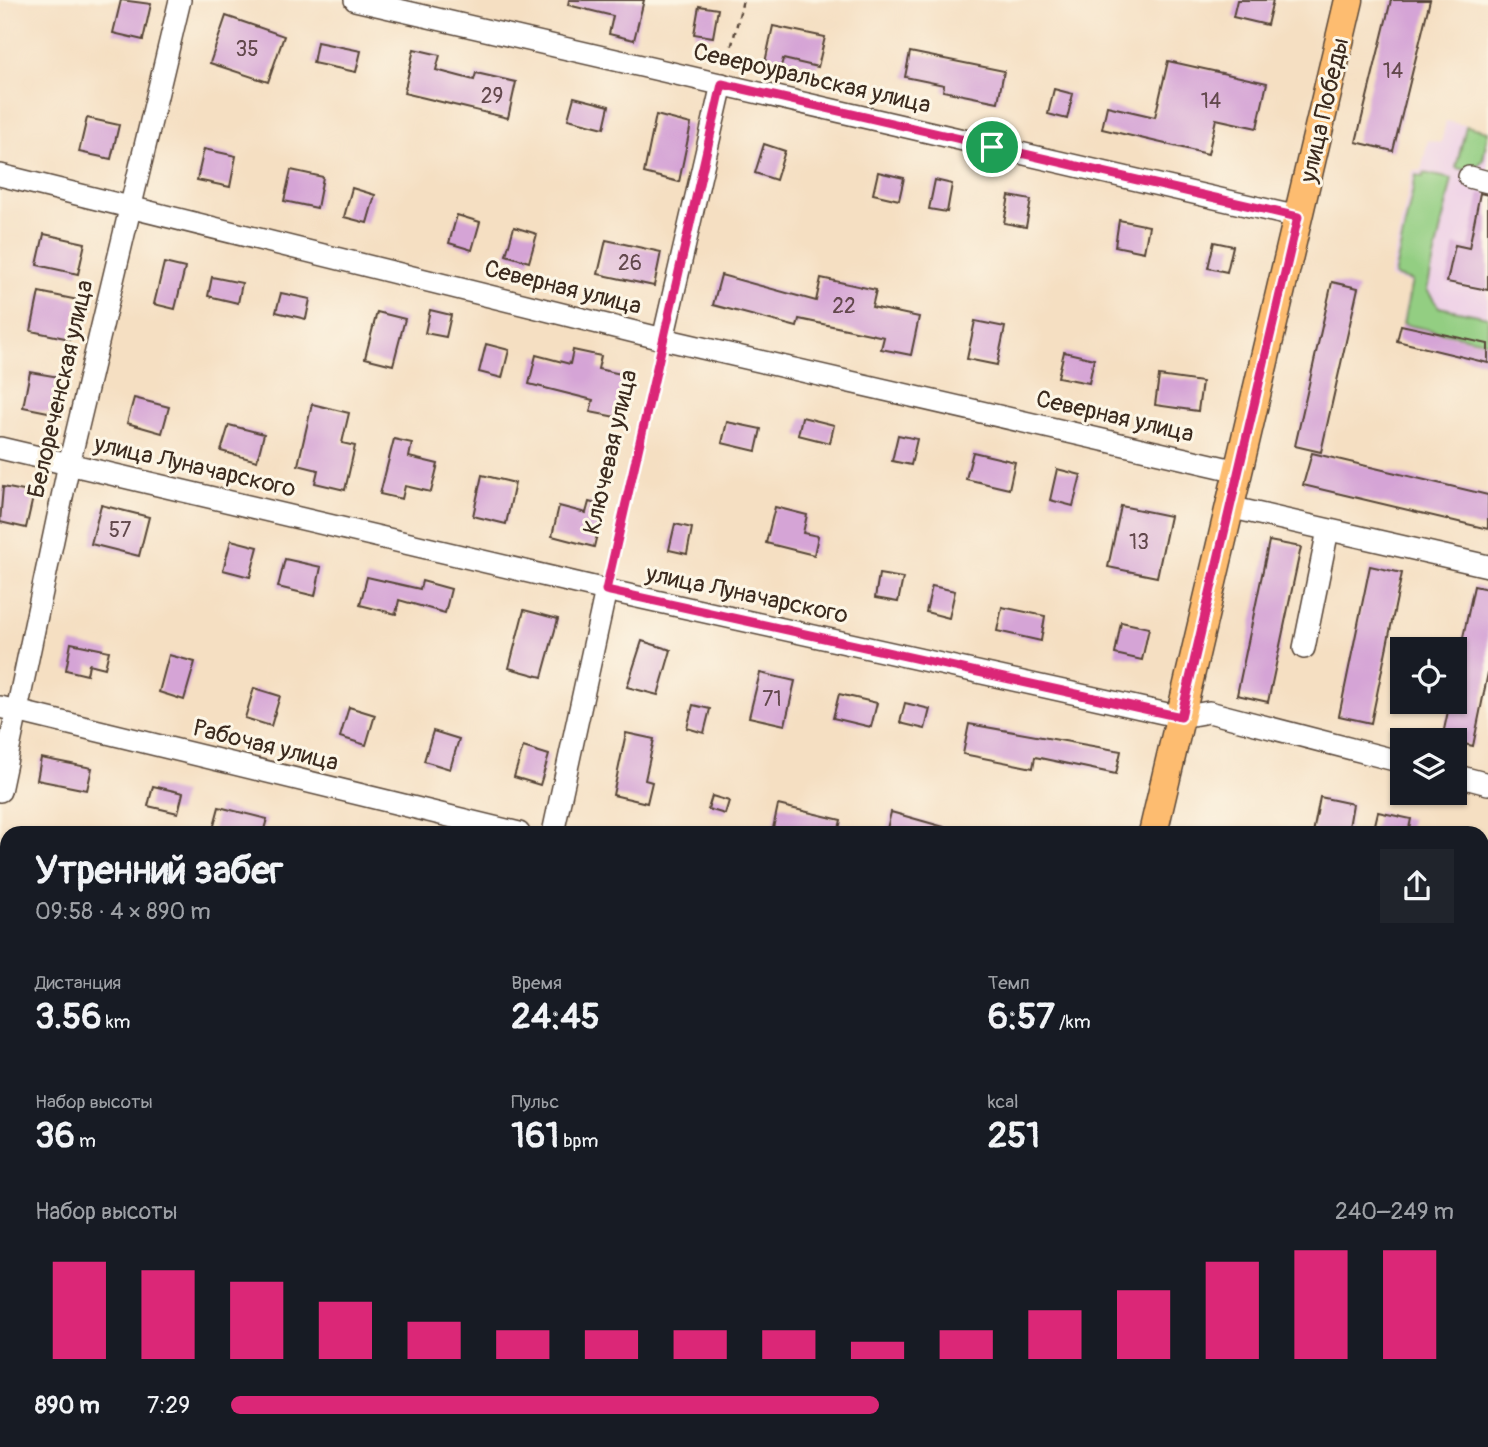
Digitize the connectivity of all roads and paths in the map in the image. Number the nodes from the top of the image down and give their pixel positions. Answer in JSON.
{"nodes":[{"id":1,"x":180,"y":0,"type":"edge"},
{"id":2,"x":355,"y":0,"type":"edge"},
{"id":3,"x":743,"y":0,"type":"edge"},
{"id":4,"x":1349,"y":0,"type":"edge"},
{"id":5,"x":722,"y":84,"type":"junction"},
{"id":6,"x":0,"y":174,"type":"edge"},
{"id":7,"x":129,"y":206,"type":"junction"},
{"id":8,"x":1298,"y":217,"type":"junction"},
{"id":9,"x":663,"y":339,"type":"junction"},
{"id":10,"x":0,"y":448,"type":"edge"},
{"id":11,"x":69,"y":464,"type":"junction"},
{"id":12,"x":1238,"y":471,"type":"junction"},
{"id":13,"x":1229,"y":507,"type":"junction"},
{"id":14,"x":1328,"y":530,"type":"junction"},
{"id":15,"x":1488,"y":566,"type":"edge"},
{"id":16,"x":606,"y":590,"type":"junction"},
{"id":17,"x":1304,"y":648,"type":"dead end"},
{"id":18,"x":8,"y":709,"type":"edge"},
{"id":19,"x":1181,"y":717,"type":"junction"},
{"id":20,"x":1390,"y":759,"type":"edge"},
{"id":21,"x":1467,"y":778,"type":"edge"},
{"id":22,"x":1488,"y":784,"type":"edge"},
{"id":23,"x":0,"y":791,"type":"edge"},
{"id":24,"x":490,"y":826,"type":"edge"},
{"id":25,"x":555,"y":826,"type":"edge"},
{"id":26,"x":1155,"y":826,"type":"edge"}],
"edges":[{"from":1,"to":7,"type":"street","name":"Белореченская улица"},
{"from":2,"to":5,"type":"street","name":"Североуральская улица"},
{"from":3,"to":5,"type":"path"},
{"from":4,"to":8,"type":"main road","name":"улица Победы"},
{"from":5,"to":8,"type":"street","name":"Североуральская улица"},
{"from":5,"to":9,"type":"street"},
{"from":6,"to":7,"type":"street","name":"Северная улица"},
{"from":7,"to":9,"type":"street","name":"Северная улица"},
{"from":7,"to":11,"type":"street","name":"Белореченская улица"},
{"from":8,"to":12,"type":"main road","name":"улица Победы"},
{"from":9,"to":12,"type":"street","name":"Северная улица"},
{"from":9,"to":16,"type":"path","name":"Ключевая улица"},
{"from":10,"to":11,"type":"street","name":"улица Луначарского"},
{"from":11,"to":16,"type":"street","name":"улица Луначарского"},
{"from":11,"to":18,"type":"street","name":"Белореченская улица"},
{"from":12,"to":13,"type":"main road","name":"улица Победы"},
{"from":13,"to":14,"type":"street"},
{"from":13,"to":19,"type":"main road","name":"улица Победы"},
{"from":14,"to":15,"type":"street"},
{"from":14,"to":17,"type":"street"},
{"from":16,"to":19,"type":"street","name":"улица Луначарского"},
{"from":16,"to":25,"type":"street"},
{"from":18,"to":23,"type":"street","name":"Белореченская улица"},
{"from":18,"to":24,"type":"street","name":"Рабочая улица"},
{"from":19,"to":20,"type":"street","name":"улица Луначарского"},
{"from":19,"to":26,"type":"main road","name":"улица Победы"},
{"from":21,"to":22,"type":"street"}]}
